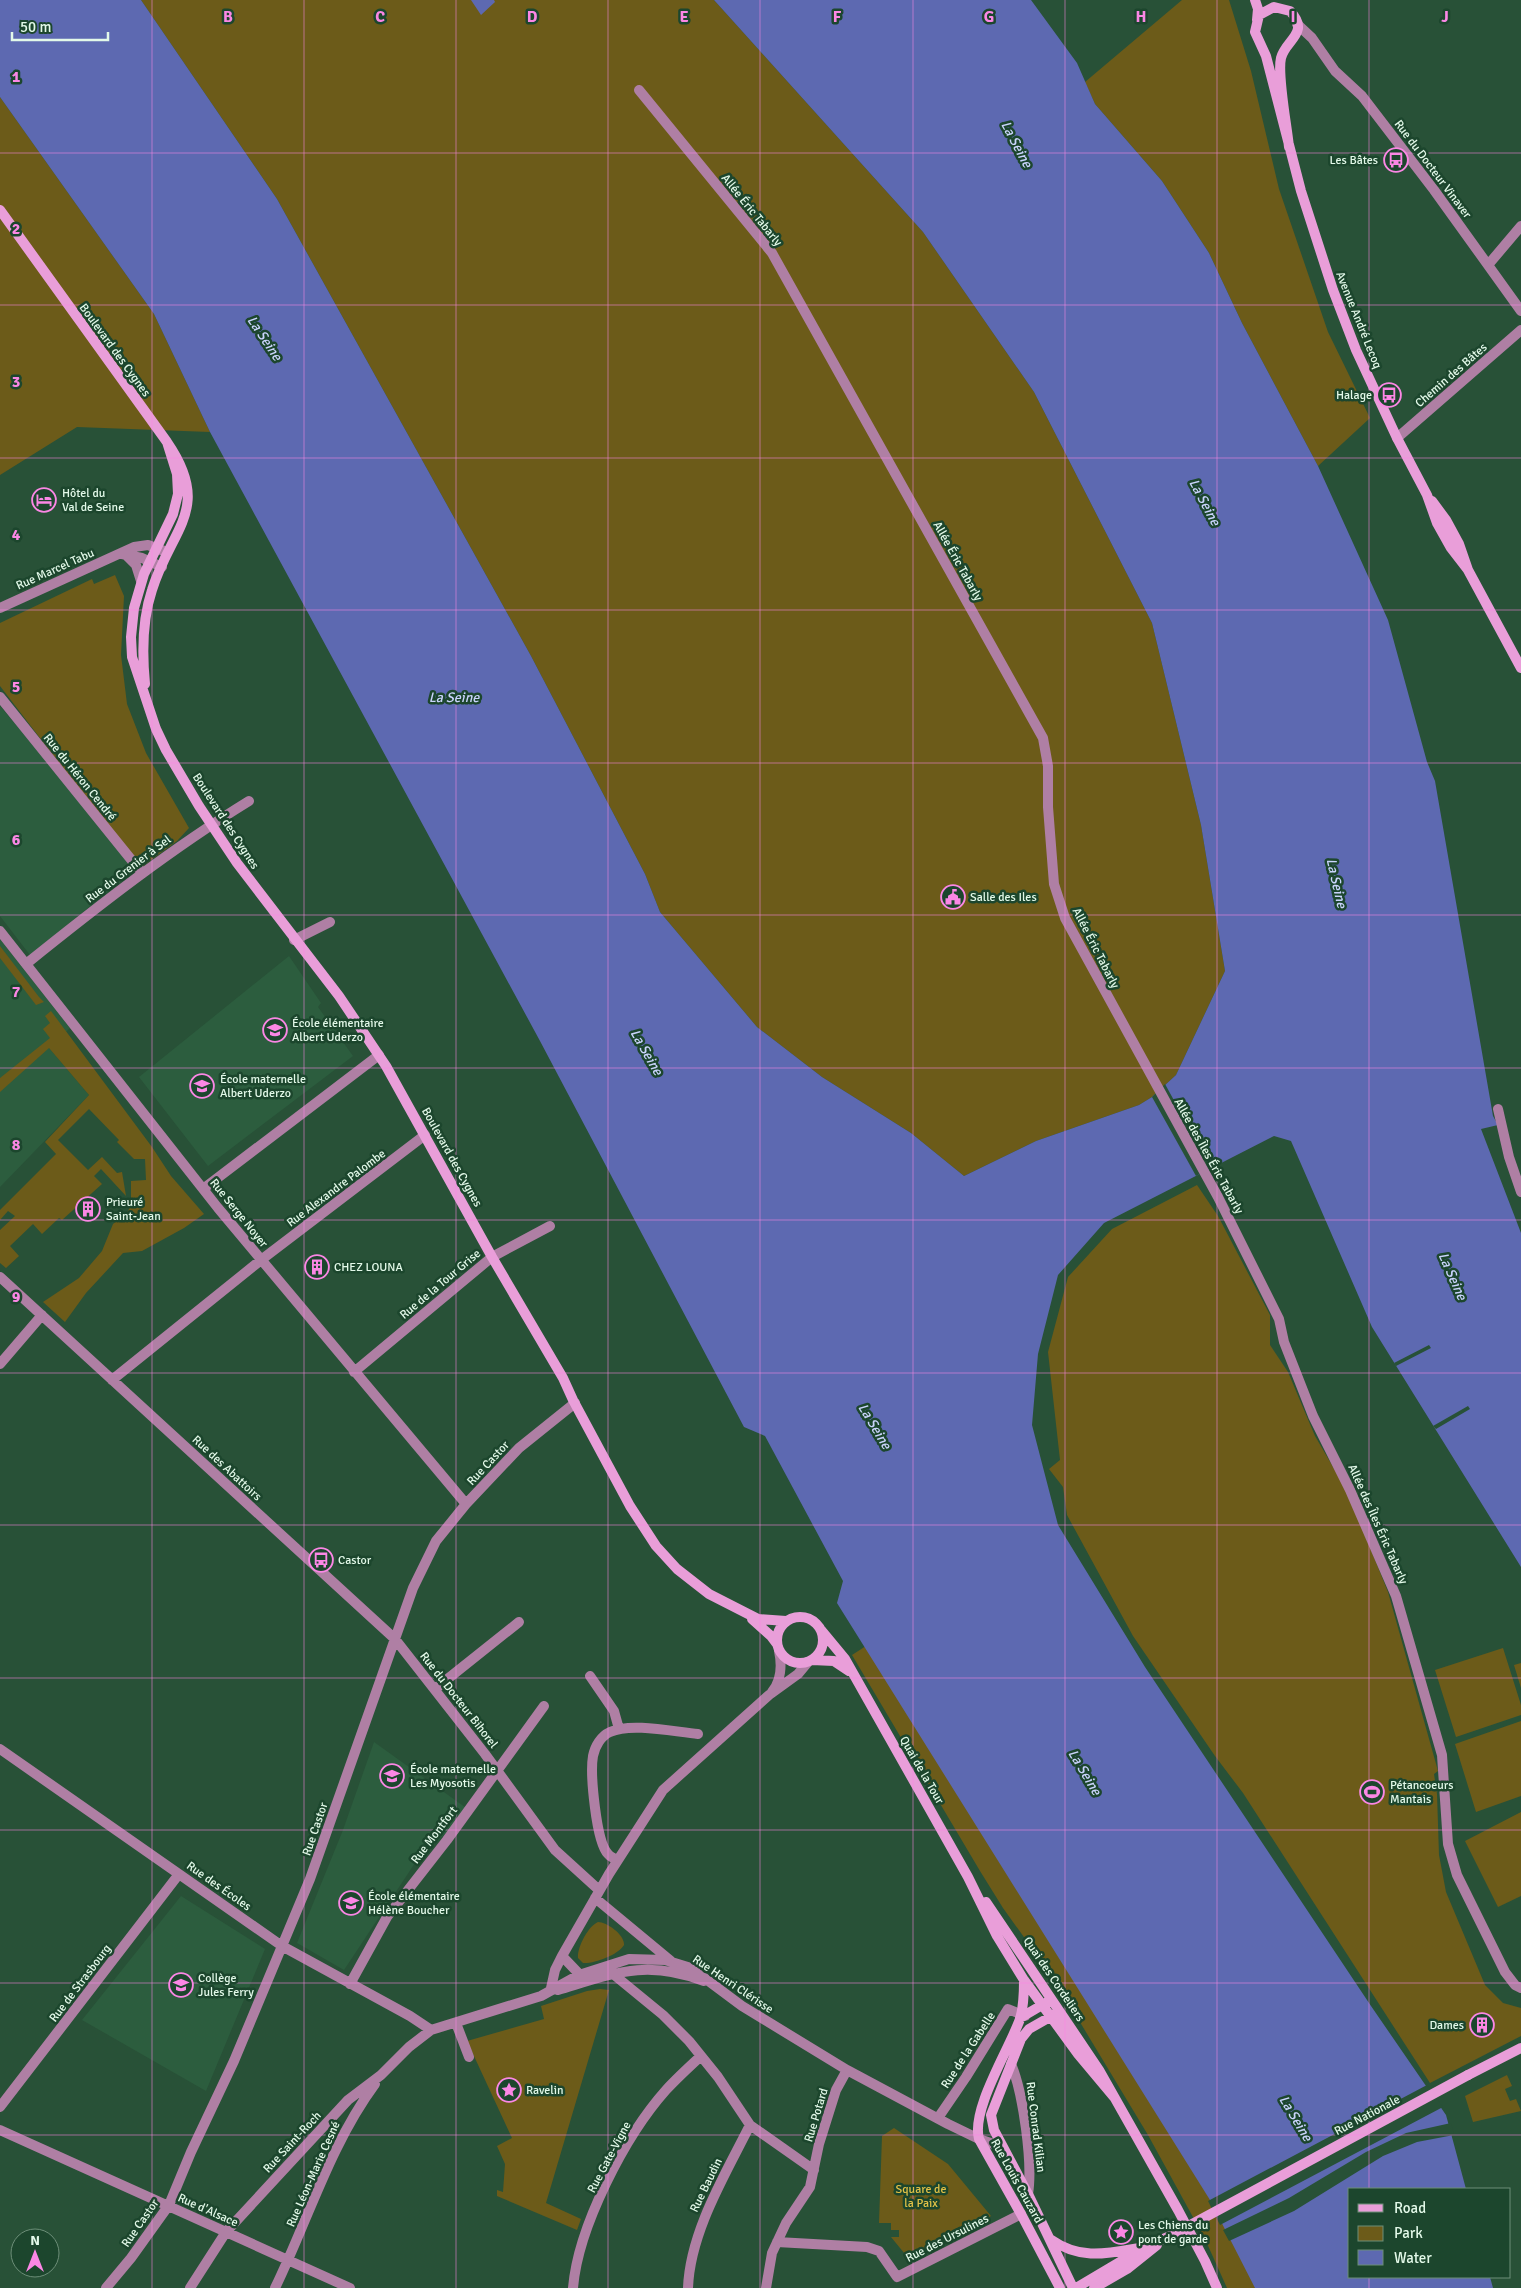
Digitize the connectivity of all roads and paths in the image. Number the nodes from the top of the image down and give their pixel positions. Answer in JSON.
{"nodes":[{"id":1,"x":1255,"y":0,"type":"edge"},
{"id":2,"x":1272,"y":0,"type":"edge"},
{"id":3,"x":1286,"y":9,"type":"junction"},
{"id":4,"x":1257,"y":20,"type":"junction"},
{"id":5,"x":1297,"y":24,"type":"junction"},
{"id":6,"x":1260,"y":42,"type":"junction"},
{"id":7,"x":1290,"y":44,"type":"junction"},
{"id":8,"x":1319,"y":48,"type":"junction"},
{"id":9,"x":639,"y":90,"type":"dead end"},
{"id":10,"x":1289,"y":147,"type":"junction"},
{"id":11,"x":0,"y":210,"type":"edge"},
{"id":12,"x":1521,"y":226,"type":"edge"},
{"id":13,"x":1488,"y":264,"type":"junction"},
{"id":14,"x":1521,"y":311,"type":"edge"},
{"id":15,"x":1521,"y":330,"type":"edge"},
{"id":16,"x":1397,"y":438,"type":"junction"},
{"id":17,"x":167,"y":442,"type":"junction"},
{"id":18,"x":156,"y":548,"type":"junction"},
{"id":19,"x":169,"y":553,"type":"junction"},
{"id":20,"x":123,"y":554,"type":"junction"},
{"id":21,"x":149,"y":561,"type":"junction"},
{"id":22,"x":162,"y":567,"type":"junction"},
{"id":23,"x":141,"y":581,"type":"junction"},
{"id":24,"x":0,"y":608,"type":"edge"},
{"id":25,"x":1521,"y":668,"type":"edge"},
{"id":26,"x":146,"y":696,"type":"junction"},
{"id":27,"x":0,"y":697,"type":"edge"},
{"id":28,"x":249,"y":801,"type":"dead end"},
{"id":29,"x":211,"y":825,"type":"junction"},
{"id":30,"x":142,"y":873,"type":"junction"},
{"id":31,"x":330,"y":922,"type":"dead end"},
{"id":32,"x":0,"y":931,"type":"edge"},
{"id":33,"x":294,"y":940,"type":"junction"},
{"id":34,"x":26,"y":964,"type":"junction"},
{"id":35,"x":379,"y":1055,"type":"junction"},
{"id":36,"x":1156,"y":1086,"type":"joint"},
{"id":37,"x":1498,"y":1109,"type":"dead end"},
{"id":38,"x":425,"y":1135,"type":"junction"},
{"id":39,"x":203,"y":1189,"type":"junction"},
{"id":40,"x":1521,"y":1192,"type":"edge"},
{"id":41,"x":550,"y":1226,"type":"dead end"},
{"id":42,"x":492,"y":1257,"type":"junction"},
{"id":43,"x":261,"y":1260,"type":"junction"},
{"id":44,"x":0,"y":1277,"type":"edge"},
{"id":45,"x":42,"y":1315,"type":"junction"},
{"id":46,"x":0,"y":1364,"type":"edge"},
{"id":47,"x":354,"y":1372,"type":"junction"},
{"id":48,"x":112,"y":1380,"type":"junction"},
{"id":49,"x":575,"y":1403,"type":"junction"},
{"id":50,"x":466,"y":1504,"type":"junction"},
{"id":51,"x":747,"y":1615,"type":"junction"},
{"id":52,"x":786,"y":1621,"type":"junction"},
{"id":53,"x":519,"y":1622,"type":"dead end"},
{"id":54,"x":821,"y":1630,"type":"junction"},
{"id":55,"x":395,"y":1639,"type":"junction"},
{"id":56,"x":778,"y":1648,"type":"junction"},
{"id":57,"x":810,"y":1661,"type":"junction"},
{"id":58,"x":590,"y":1676,"type":"dead end"},
{"id":59,"x":853,"y":1676,"type":"junction"},
{"id":60,"x":435,"y":1689,"type":"junction"},
{"id":61,"x":769,"y":1695,"type":"junction"},
{"id":62,"x":544,"y":1706,"type":"dead end"},
{"id":63,"x":619,"y":1729,"type":"junction"},
{"id":64,"x":698,"y":1734,"type":"dead end"},
{"id":65,"x":0,"y":1749,"type":"edge"},
{"id":66,"x":497,"y":1771,"type":"junction"},
{"id":67,"x":617,"y":1860,"type":"junction"},
{"id":68,"x":179,"y":1874,"type":"junction"},
{"id":69,"x":968,"y":1877,"type":"junction"},
{"id":70,"x":597,"y":1894,"type":"junction"},
{"id":71,"x":282,"y":1946,"type":"junction"},
{"id":72,"x":655,"y":1947,"type":"junction"},
{"id":73,"x":562,"y":1956,"type":"junction"},
{"id":74,"x":654,"y":1958,"type":"junction"},
{"id":75,"x":672,"y":1962,"type":"junction"},
{"id":76,"x":644,"y":1968,"type":"junction"},
{"id":77,"x":613,"y":1974,"type":"junction"},
{"id":78,"x":583,"y":1978,"type":"junction"},
{"id":79,"x":1024,"y":1980,"type":"junction"},
{"id":80,"x":709,"y":1983,"type":"junction"},
{"id":81,"x":350,"y":1984,"type":"junction"},
{"id":82,"x":551,"y":1988,"type":"junction"},
{"id":83,"x":1521,"y":1988,"type":"edge"},
{"id":84,"x":541,"y":1996,"type":"junction"},
{"id":85,"x":1047,"y":2002,"type":"junction"},
{"id":86,"x":1055,"y":2013,"type":"junction"},
{"id":87,"x":1022,"y":2016,"type":"junction"},
{"id":88,"x":456,"y":2023,"type":"junction"},
{"id":89,"x":431,"y":2030,"type":"junction"},
{"id":90,"x":1521,"y":2048,"type":"edge"},
{"id":91,"x":701,"y":2056,"type":"junction"},
{"id":92,"x":469,"y":2057,"type":"dead end"},
{"id":93,"x":1011,"y":2064,"type":"junction"},
{"id":94,"x":847,"y":2070,"type":"junction"},
{"id":95,"x":381,"y":2075,"type":"junction"},
{"id":96,"x":0,"y":2107,"type":"edge"},
{"id":97,"x":938,"y":2118,"type":"junction"},
{"id":98,"x":750,"y":2125,"type":"junction"},
{"id":99,"x":0,"y":2130,"type":"edge"},
{"id":100,"x":980,"y":2139,"type":"junction"},
{"id":101,"x":1002,"y":2147,"type":"junction"},
{"id":102,"x":814,"y":2170,"type":"junction"},
{"id":103,"x":1028,"y":2194,"type":"junction"},
{"id":104,"x":168,"y":2205,"type":"junction"},
{"id":105,"x":1022,"y":2214,"type":"junction"},
{"id":106,"x":226,"y":2232,"type":"junction"},
{"id":107,"x":1049,"y":2238,"type":"junction"},
{"id":108,"x":1160,"y":2241,"type":"junction"},
{"id":109,"x":777,"y":2242,"type":"junction"},
{"id":110,"x":1145,"y":2247,"type":"junction"},
{"id":111,"x":289,"y":2260,"type":"junction"},
{"id":112,"x":1109,"y":2284,"type":"edge"},
{"id":113,"x":106,"y":2288,"type":"edge"},
{"id":114,"x":190,"y":2288,"type":"edge"},
{"id":115,"x":275,"y":2288,"type":"edge"},
{"id":116,"x":350,"y":2288,"type":"edge"},
{"id":117,"x":573,"y":2288,"type":"edge"},
{"id":118,"x":688,"y":2288,"type":"edge"},
{"id":119,"x":766,"y":2288,"type":"edge"},
{"id":120,"x":1060,"y":2288,"type":"edge"},
{"id":121,"x":1074,"y":2288,"type":"edge"},
{"id":122,"x":1094,"y":2288,"type":"edge"},
{"id":123,"x":1217,"y":2288,"type":"edge"}],
"edges":[{"from":1,"to":4,"type":"main road"},
{"from":2,"to":3,"type":"main road"},
{"from":3,"to":4,"type":"main road"},
{"from":3,"to":5,"type":"main road"},
{"from":4,"to":6,"type":"main road"},
{"from":5,"to":7,"type":"main road"},
{"from":5,"to":8,"type":"street","name":"Rue du Docteur Vinaver"},
{"from":6,"to":7,"type":"main road"},
{"from":6,"to":10,"type":"main road"},
{"from":7,"to":8,"type":"street"},
{"from":7,"to":10,"type":"main road"},
{"from":8,"to":13,"type":"street","name":"Rue du Docteur Vinaver"},
{"from":9,"to":36,"type":"street","name":"Allée Éric Tabarly"},
{"from":10,"to":16,"type":"main road","name":"Avenue André Lecoq"},
{"from":11,"to":17,"type":"main road","name":"Boulevard des Cygnes"},
{"from":12,"to":13,"type":"street"},
{"from":13,"to":14,"type":"street","name":"Rue du Docteur Vinaver"},
{"from":15,"to":16,"type":"street","name":"Chemin des Bâtes"},
{"from":16,"to":25,"type":"main road","name":"Avenue André Lecoq"},
{"from":17,"to":18,"type":"main road","name":"Boulevard des Cygnes"},
{"from":17,"to":19,"type":"main road","name":"Boulevard des Cygnes"},
{"from":18,"to":19,"type":"street","name":"Rue Marcel Tabu"},
{"from":18,"to":20,"type":"street","name":"Rue Marcel Tabu"},
{"from":18,"to":21,"type":"main road","name":"Boulevard des Cygnes"},
{"from":19,"to":22,"type":"main road","name":"Boulevard des Cygnes"},
{"from":20,"to":21,"type":"street"},
{"from":20,"to":23,"type":"street"},
{"from":20,"to":24,"type":"street","name":"Rue Marcel Tabu"},
{"from":21,"to":22,"type":"street"},
{"from":21,"to":23,"type":"main road","name":"Boulevard des Cygnes"},
{"from":22,"to":26,"type":"main road","name":"Boulevard des Cygnes"},
{"from":23,"to":26,"type":"main road","name":"Boulevard des Cygnes"},
{"from":26,"to":29,"type":"main road","name":"Boulevard des Cygnes"},
{"from":27,"to":30,"type":"street","name":"Rue du Héron Cendré"},
{"from":28,"to":29,"type":"street","name":"Rue du Grenier à Sel"},
{"from":29,"to":30,"type":"street","name":"Rue du Grenier à Sel"},
{"from":29,"to":33,"type":"main road","name":"Boulevard des Cygnes"},
{"from":30,"to":34,"type":"street","name":"Rue du Grenier à Sel"},
{"from":31,"to":33,"type":"street"},
{"from":32,"to":34,"type":"street","name":"Rue Serge Noyer"},
{"from":33,"to":35,"type":"main road","name":"Boulevard des Cygnes"},
{"from":34,"to":39,"type":"street","name":"Rue Serge Noyer"},
{"from":35,"to":38,"type":"main road","name":"Boulevard des Cygnes"},
{"from":35,"to":39,"type":"street"},
{"from":36,"to":83,"type":"street","name":"Allée des Îles Éric Tabarly"},
{"from":37,"to":40,"type":"street"},
{"from":38,"to":42,"type":"main road","name":"Boulevard des Cygnes"},
{"from":38,"to":43,"type":"street","name":"Rue Alexandre Palombe"},
{"from":39,"to":43,"type":"street","name":"Rue Serge Noyer"},
{"from":41,"to":42,"type":"street","name":"Rue de la Tour Grise"},
{"from":42,"to":47,"type":"street","name":"Rue de la Tour Grise"},
{"from":42,"to":49,"type":"main road","name":"Boulevard des Cygnes"},
{"from":43,"to":47,"type":"street","name":"Rue Serge Noyer"},
{"from":43,"to":48,"type":"street","name":"Rue Alexandre Palombe"},
{"from":44,"to":45,"type":"street","name":"Rue des Abattoirs"},
{"from":45,"to":46,"type":"street"},
{"from":45,"to":48,"type":"street","name":"Rue des Abattoirs"},
{"from":47,"to":50,"type":"street","name":"Rue Serge Noyer"},
{"from":48,"to":55,"type":"street","name":"Rue des Abattoirs"},
{"from":49,"to":50,"type":"street","name":"Rue Castor"},
{"from":49,"to":51,"type":"main road","name":"Boulevard des Cygnes"},
{"from":50,"to":55,"type":"street","name":"Rue Castor"},
{"from":51,"to":52,"type":"main road","name":"Boulevard des Cygnes"},
{"from":51,"to":56,"type":"main road","name":"Boulevard des Cygnes"},
{"from":52,"to":54,"type":"main road"},
{"from":52,"to":56,"type":"main road"},
{"from":53,"to":60,"type":"street"},
{"from":54,"to":57,"type":"main road"},
{"from":54,"to":59,"type":"main road","name":"Quai de la Tour"},
{"from":55,"to":60,"type":"street","name":"Rue du Docteur Bihorel"},
{"from":55,"to":71,"type":"street","name":"Rue Castor"},
{"from":56,"to":57,"type":"main road"},
{"from":56,"to":61,"type":"street"},
{"from":57,"to":59,"type":"main road","name":"Quai de la Tour"},
{"from":57,"to":61,"type":"street"},
{"from":58,"to":63,"type":"street"},
{"from":59,"to":69,"type":"main road","name":"Quai de la Tour"},
{"from":60,"to":66,"type":"street","name":"Rue du Docteur Bihorel"},
{"from":61,"to":67,"type":"street"},
{"from":62,"to":66,"type":"street","name":"Rue Montfort"},
{"from":63,"to":64,"type":"street"},
{"from":63,"to":67,"type":"street"},
{"from":65,"to":68,"type":"street","name":"Rue des Écoles"},
{"from":66,"to":70,"type":"street","name":"Rue du Docteur Bihorel"},
{"from":66,"to":81,"type":"street","name":"Rue Montfort"},
{"from":67,"to":70,"type":"street"},
{"from":68,"to":71,"type":"street","name":"Rue des Écoles"},
{"from":68,"to":96,"type":"street","name":"Rue de Strasbourg"},
{"from":69,"to":79,"type":"main road","name":"Quai des Cordeliers"},
{"from":69,"to":85,"type":"main road","name":"Quai des Cordeliers"},
{"from":70,"to":72,"type":"street","name":"Rue Henri Clérisse"},
{"from":70,"to":73,"type":"street"},
{"from":71,"to":81,"type":"street","name":"Rue des Écoles"},
{"from":71,"to":104,"type":"street","name":"Rue Castor"},
{"from":72,"to":74,"type":"street"},
{"from":72,"to":75,"type":"street","name":"Rue Henri Clérisse"},
{"from":73,"to":78,"type":"street"},
{"from":73,"to":82,"type":"street"},
{"from":74,"to":75,"type":"street"},
{"from":74,"to":76,"type":"street"},
{"from":74,"to":78,"type":"street"},
{"from":75,"to":80,"type":"street","name":"Rue Henri Clérisse"},
{"from":76,"to":77,"type":"street"},
{"from":76,"to":80,"type":"street"},
{"from":77,"to":78,"type":"street"},
{"from":77,"to":91,"type":"street"},
{"from":78,"to":82,"type":"street"},
{"from":78,"to":84,"type":"street"},
{"from":79,"to":85,"type":"main road","name":"Quai des Cordeliers"},
{"from":79,"to":87,"type":"main road"},
{"from":80,"to":94,"type":"street","name":"Rue Henri Clérisse"},
{"from":81,"to":89,"type":"street","name":"Rue des Écoles"},
{"from":82,"to":84,"type":"street"},
{"from":84,"to":88,"type":"street"},
{"from":85,"to":86,"type":"main road","name":"Quai des Cordeliers"},
{"from":85,"to":87,"type":"main road"},
{"from":86,"to":93,"type":"main road","name":"Rue Conrad Kilian"},
{"from":86,"to":123,"type":"main road","name":"Quai des Cordeliers"},
{"from":87,"to":97,"type":"street","name":"Rue de la Gabelle"},
{"from":87,"to":100,"type":"main road"},
{"from":88,"to":89,"type":"street"},
{"from":88,"to":92,"type":"street"},
{"from":89,"to":95,"type":"street","name":"Rue Saint-Roch"},
{"from":90,"to":108,"type":"main road","name":"Rue Nationale","bridge":true},
{"from":91,"to":98,"type":"street"},
{"from":91,"to":117,"type":"street","name":"Rue Gate-Vigne"},
{"from":93,"to":101,"type":"main road","name":"Rue Conrad Kilian"},
{"from":93,"to":103,"type":"street","name":"Rue Conrad Kilian"},
{"from":94,"to":97,"type":"street","name":"Rue Louis Cauzard"},
{"from":94,"to":102,"type":"street","name":"Rue Potard"},
{"from":95,"to":106,"type":"street","name":"Rue Saint-Roch"},
{"from":95,"to":111,"type":"street","name":"Rue Léon-Marie Cesné"},
{"from":97,"to":100,"type":"street","name":"Rue Louis Cauzard"},
{"from":98,"to":102,"type":"street"},
{"from":98,"to":118,"type":"street","name":"Rue Baudin"},
{"from":99,"to":104,"type":"street","name":"Rue d'Alsace"},
{"from":100,"to":101,"type":"street"},
{"from":100,"to":105,"type":"main road","name":"Rue Louis Cauzard"},
{"from":101,"to":103,"type":"main road","name":"Rue Conrad Kilian"},
{"from":102,"to":109,"type":"street","name":"Rue Potard"},
{"from":103,"to":107,"type":"main road","name":"Rue Conrad Kilian"},
{"from":104,"to":106,"type":"street","name":"Rue d'Alsace"},
{"from":104,"to":113,"type":"street","name":"Rue Castor"},
{"from":105,"to":109,"type":"street","name":"Rue des Ursulines"},
{"from":105,"to":120,"type":"main road","name":"Rue Louis Cauzard"},
{"from":106,"to":111,"type":"street","name":"Rue d'Alsace"},
{"from":106,"to":114,"type":"street","name":"Rue Saint-Roch"},
{"from":107,"to":110,"type":"main road"},
{"from":107,"to":121,"type":"main road","name":"Rue Conrad Kilian"},
{"from":108,"to":110,"type":"main road"},
{"from":108,"to":112,"type":"main road"},
{"from":109,"to":119,"type":"street","name":"Rue Potard"},
{"from":110,"to":121,"type":"main road"},
{"from":111,"to":115,"type":"street","name":"Rue Léon-Marie Cesné"},
{"from":111,"to":116,"type":"street","name":"Rue d'Alsace"},
{"from":112,"to":122,"type":"main road"}]}
